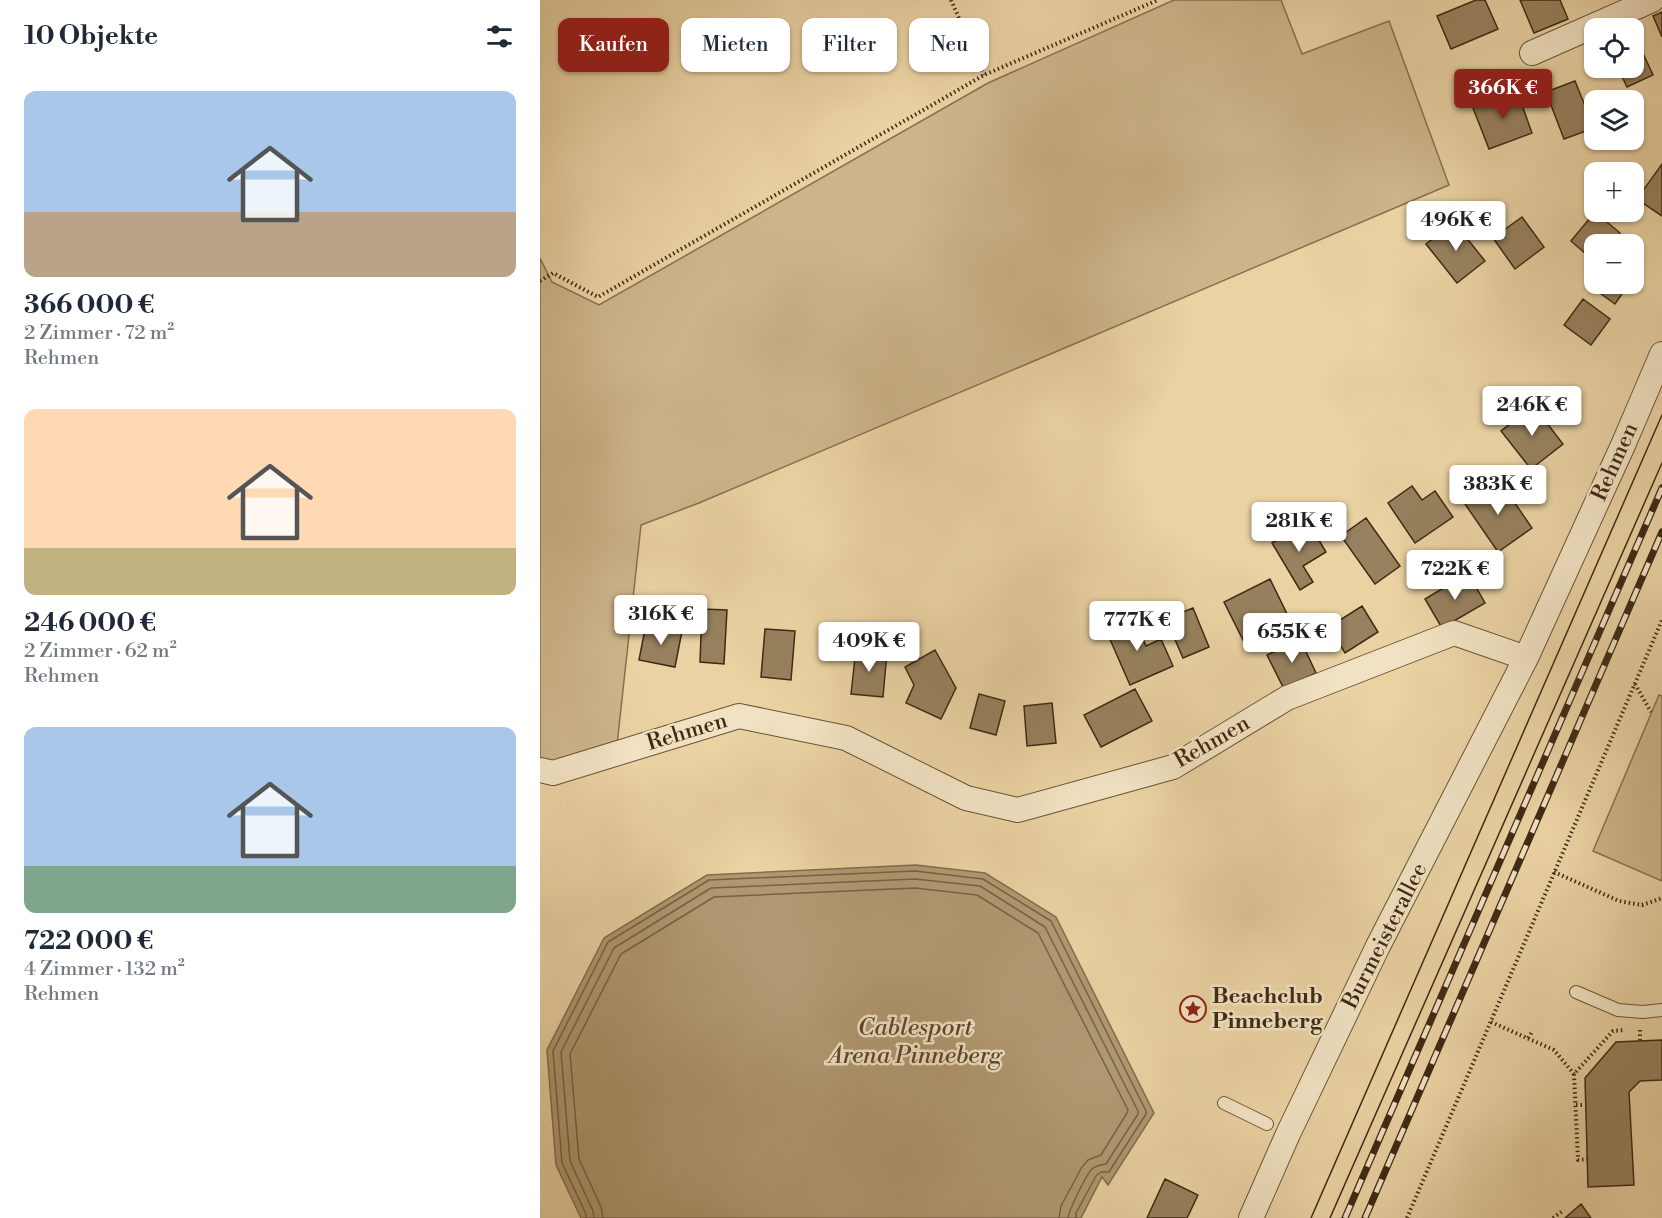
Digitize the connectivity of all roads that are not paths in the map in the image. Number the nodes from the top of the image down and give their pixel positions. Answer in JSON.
{"nodes":[{"id":1,"x":1652,"y":0,"type":"edge"},
{"id":2,"x":1532,"y":53,"type":"dead end"},
{"id":3,"x":1662,"y":354,"type":"edge"},
{"id":4,"x":1526,"y":658,"type":"junction"},
{"id":5,"x":540,"y":770,"type":"edge"},
{"id":6,"x":1576,"y":992,"type":"dead end"},
{"id":7,"x":1662,"y":1010,"type":"edge"},
{"id":8,"x":1224,"y":1102,"type":"dead end"},
{"id":9,"x":1267,"y":1124,"type":"dead end"},
{"id":10,"x":1251,"y":1218,"type":"edge"}],
"edges":[{"from":1,"to":2,"type":"street"},
{"from":3,"to":4,"type":"street","name":"Rehmen"},
{"from":4,"to":5,"type":"street","name":"Rehmen"},
{"from":4,"to":10,"type":"street","name":"Burmeisterallee"},
{"from":6,"to":7,"type":"lane"},
{"from":8,"to":9,"type":"lane"}]}
